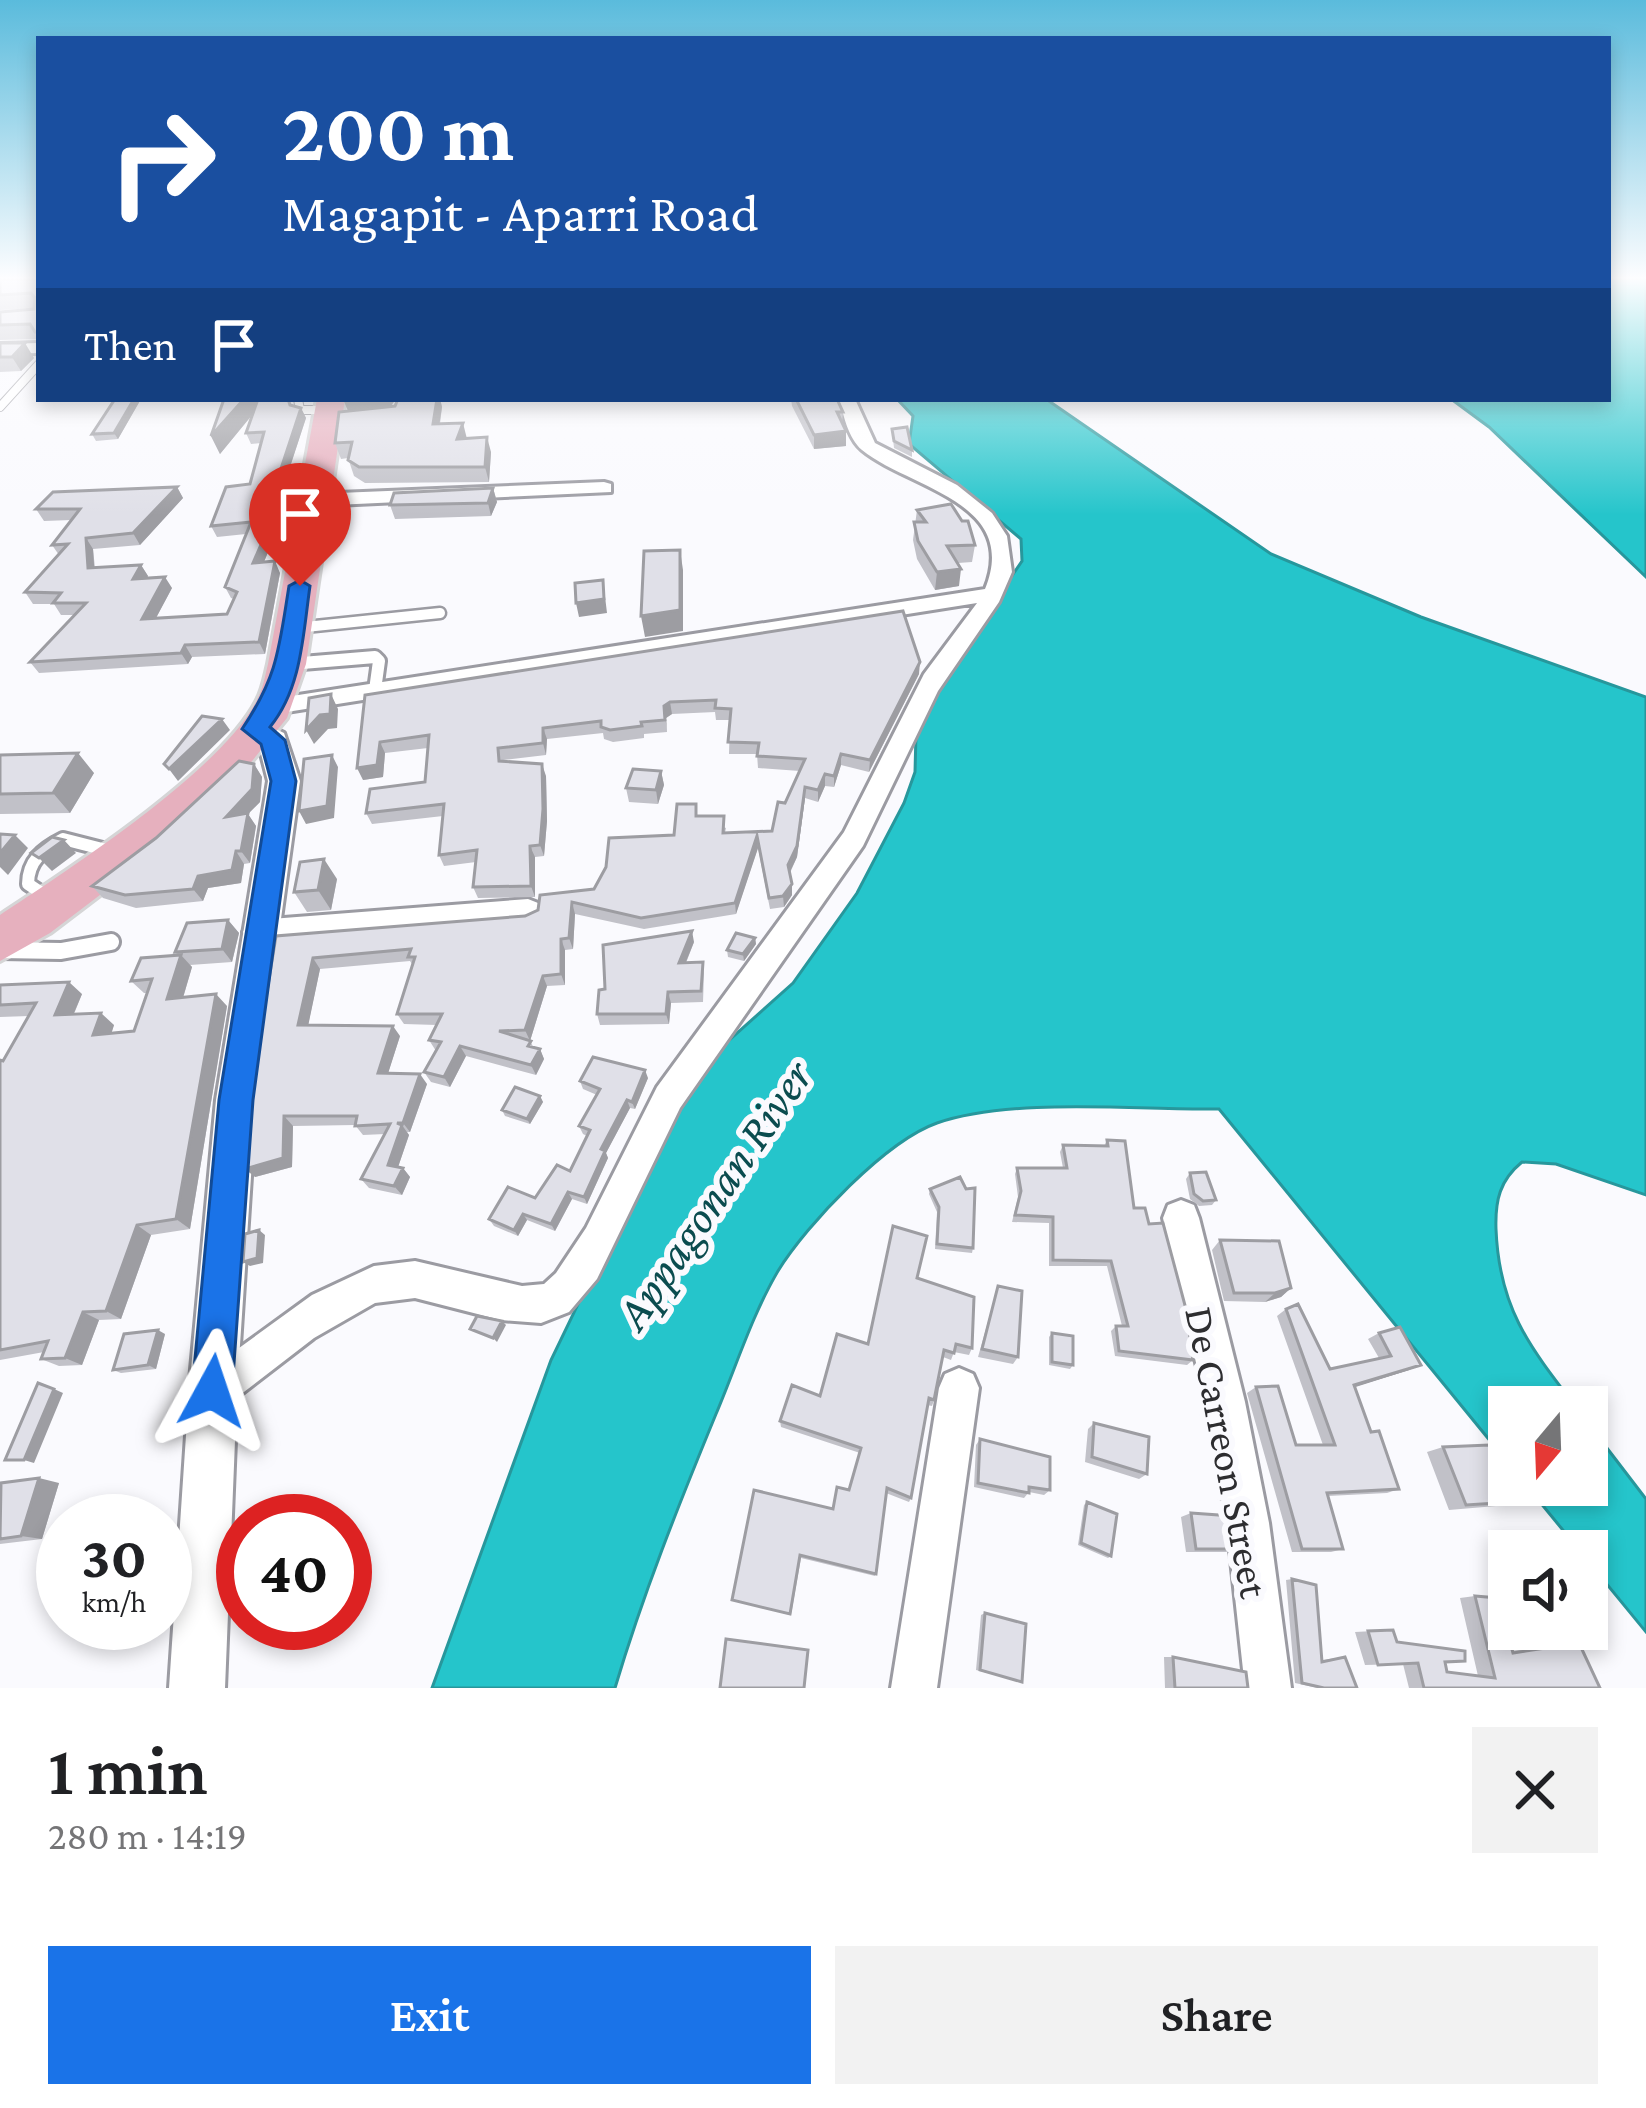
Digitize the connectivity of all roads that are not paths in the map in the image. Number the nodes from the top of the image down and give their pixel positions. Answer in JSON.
{"nodes":[{"id":1,"x":36,"y":367,"type":"edge"},
{"id":2,"x":848,"y":402,"type":"edge"},
{"id":3,"x":0,"y":407,"type":"edge"},
{"id":4,"x":331,"y":407,"type":"edge"},
{"id":5,"x":604,"y":488,"type":"dead end"},
{"id":6,"x":314,"y":500,"type":"junction"},
{"id":7,"x":987,"y":602,"type":"junction"},
{"id":8,"x":440,"y":613,"type":"dead end"},
{"id":9,"x":290,"y":646,"type":"junction"},
{"id":10,"x":375,"y":690,"type":"junction"},
{"id":11,"x":264,"y":718,"type":"junction"},
{"id":12,"x":528,"y":911,"type":"edge"},
{"id":13,"x":258,"y":932,"type":"junction"},
{"id":14,"x":0,"y":941,"type":"edge"},
{"id":15,"x":111,"y":942,"type":"dead end"},
{"id":16,"x":0,"y":950,"type":"edge"},
{"id":17,"x":1181,"y":1218,"type":"dead end"},
{"id":18,"x":959,"y":1388,"type":"dead end"},
{"id":19,"x":212,"y":1391,"type":"junction"},
{"id":20,"x":197,"y":1688,"type":"edge"},
{"id":21,"x":914,"y":1688,"type":"edge"},
{"id":22,"x":1268,"y":1688,"type":"edge"}],
"edges":[{"from":1,"to":3,"type":"lane"},
{"from":2,"to":7,"type":"street"},
{"from":4,"to":6,"type":"main road"},
{"from":5,"to":6,"type":"street"},
{"from":6,"to":9,"type":"main road"},
{"from":7,"to":10,"type":"street"},
{"from":7,"to":19,"type":"street"},
{"from":8,"to":9,"type":"lane"},
{"from":9,"to":10,"type":"lane"},
{"from":9,"to":11,"type":"main road"},
{"from":10,"to":11,"type":"street"},
{"from":11,"to":13,"type":"street"},
{"from":11,"to":14,"type":"main road"},
{"from":12,"to":13,"type":"street"},
{"from":13,"to":19,"type":"street"},
{"from":15,"to":16,"type":"lane"},
{"from":17,"to":22,"type":"street","name":"De Carreon Street"},
{"from":18,"to":21,"type":"street"},
{"from":19,"to":20,"type":"street"}]}
